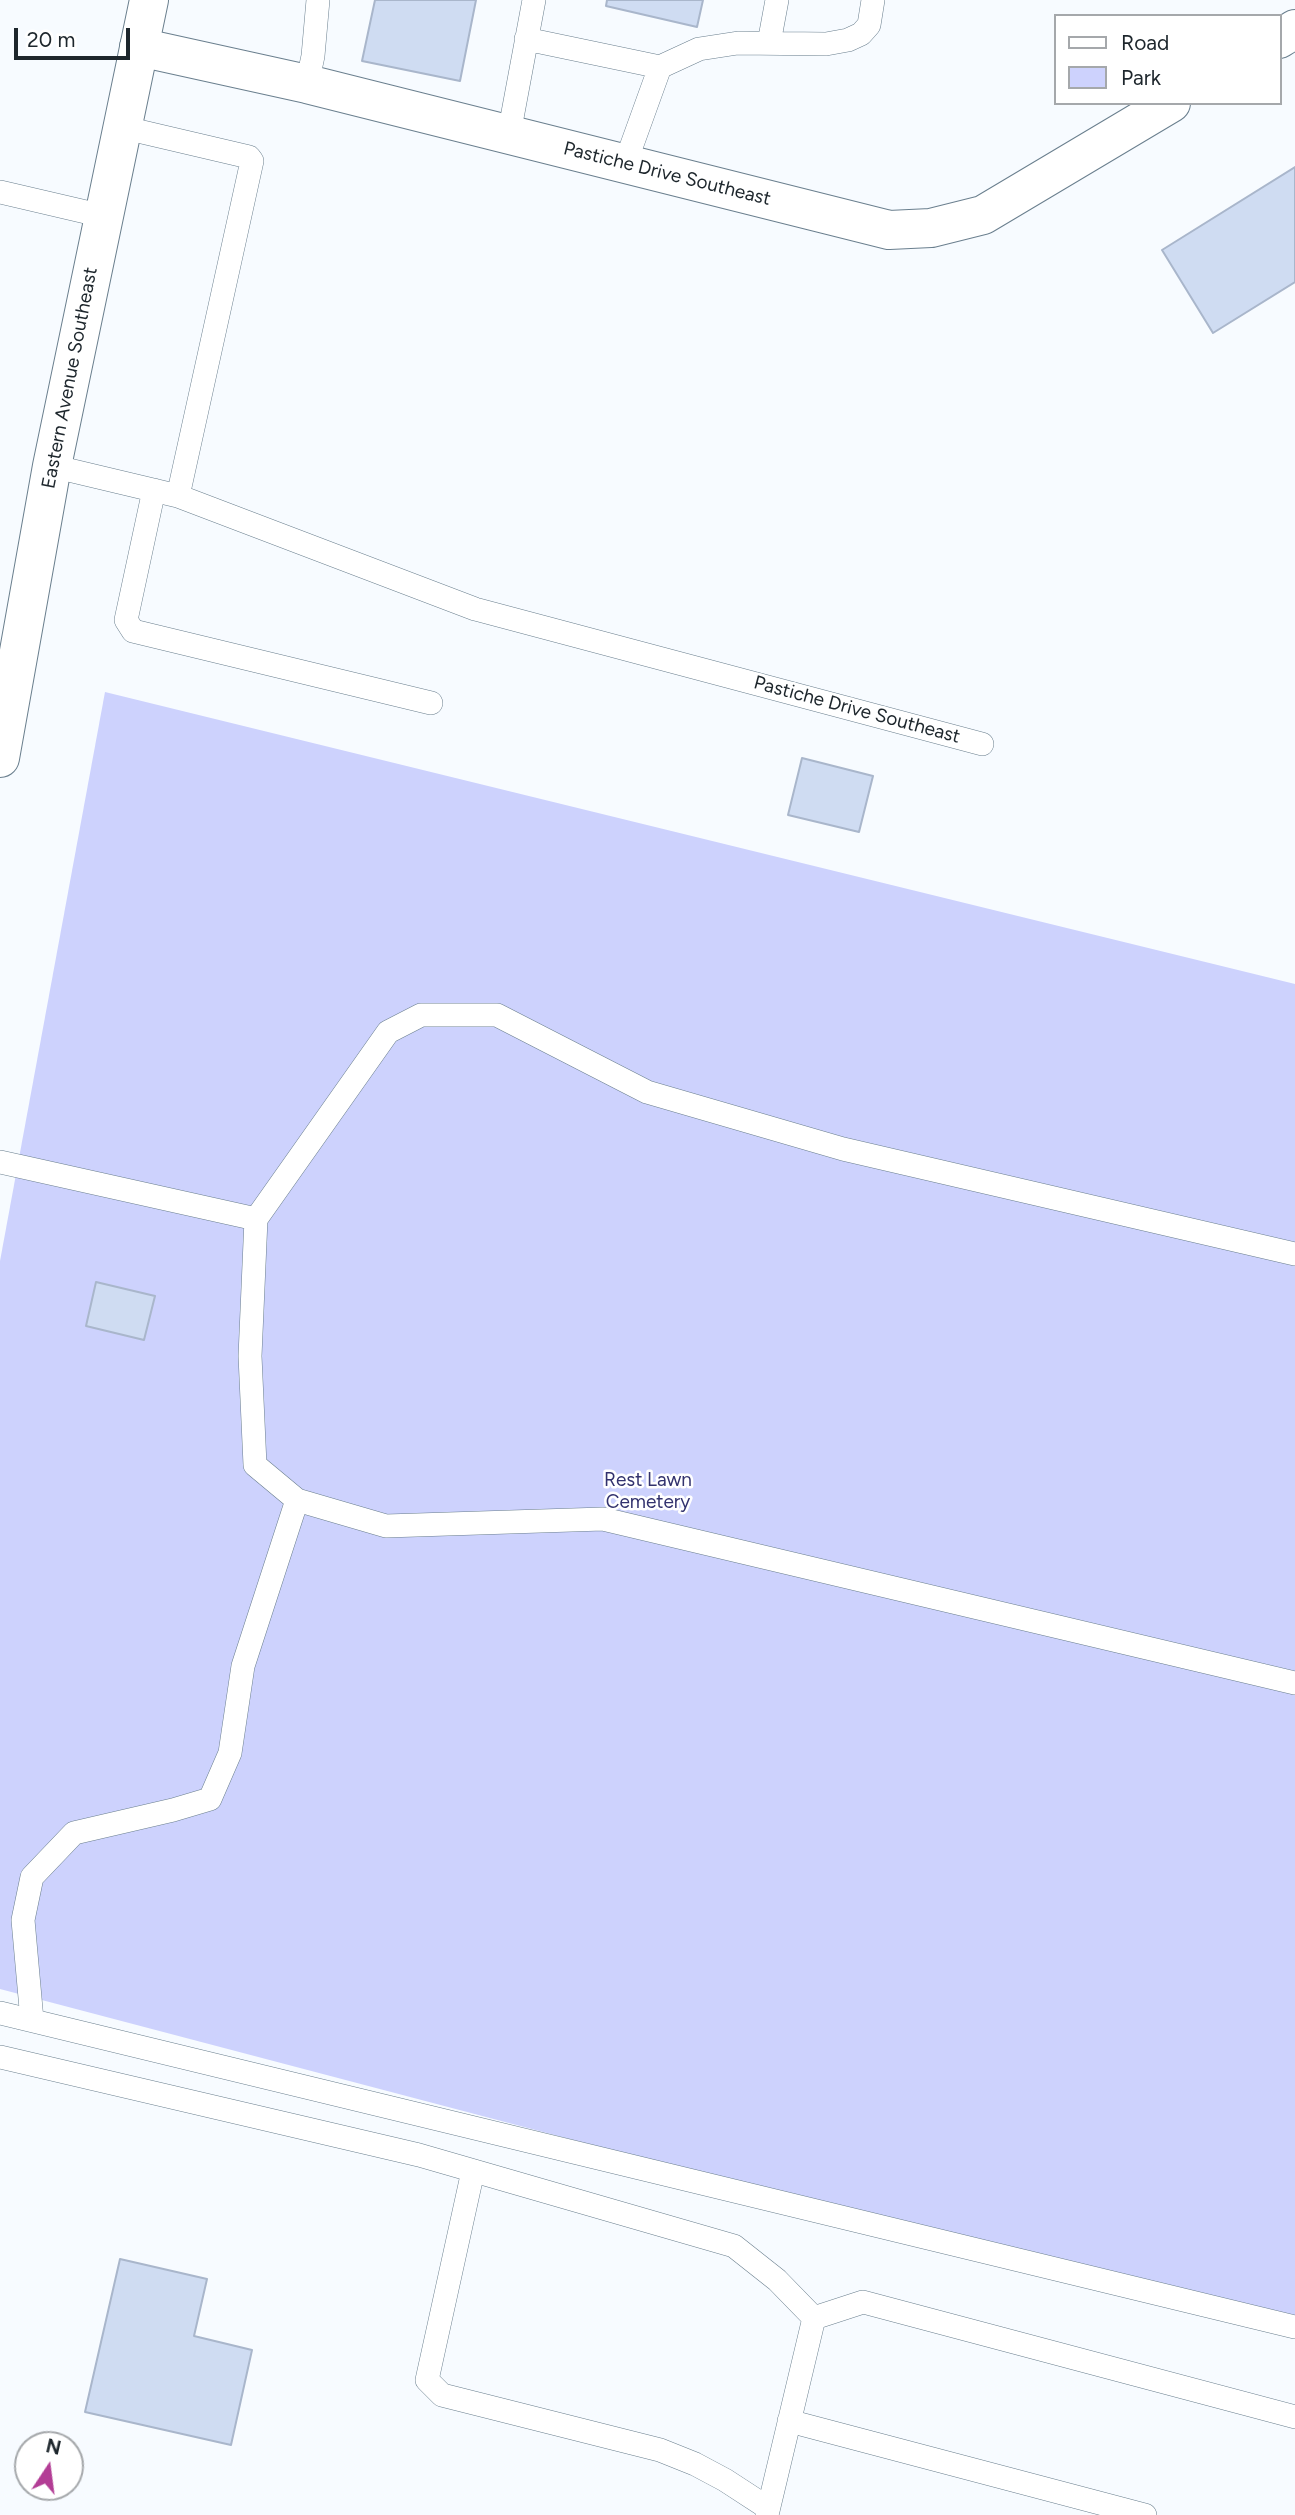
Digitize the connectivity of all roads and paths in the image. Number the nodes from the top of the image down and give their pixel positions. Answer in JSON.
{"nodes":[{"id":1,"x":149,"y":0,"type":"edge"},
{"id":2,"x":318,"y":0,"type":"edge"},
{"id":3,"x":534,"y":0,"type":"edge"},
{"id":4,"x":777,"y":0,"type":"edge"},
{"id":5,"x":873,"y":0,"type":"edge"},
{"id":6,"x":526,"y":39,"type":"junction"},
{"id":7,"x":769,"y":43,"type":"junction"},
{"id":8,"x":139,"y":47,"type":"junction"},
{"id":9,"x":660,"y":67,"type":"junction"},
{"id":10,"x":307,"y":84,"type":"junction"},
{"id":11,"x":1168,"y":105,"type":"edge"},
{"id":12,"x":121,"y":127,"type":"junction"},
{"id":13,"x":509,"y":134,"type":"junction"},
{"id":14,"x":625,"y":164,"type":"junction"},
{"id":15,"x":1,"y":199,"type":"edge"},
{"id":16,"x":103,"y":216,"type":"junction"},
{"id":17,"x":52,"y":466,"type":"junction"},
{"id":18,"x":154,"y":490,"type":"junction"},
{"id":19,"x":178,"y":495,"type":"junction"},
{"id":20,"x":431,"y":703,"type":"dead end"},
{"id":21,"x":982,"y":744,"type":"dead end"},
{"id":22,"x":0,"y":758,"type":"edge"},
{"id":23,"x":0,"y":1162,"type":"edge"},
{"id":24,"x":256,"y":1219,"type":"junction"},
{"id":25,"x":1295,"y":1254,"type":"edge"},
{"id":26,"x":297,"y":1500,"type":"junction"},
{"id":27,"x":1295,"y":1683,"type":"edge"},
{"id":28,"x":0,"y":2013,"type":"edge"},
{"id":29,"x":32,"y":2020,"type":"junction"},
{"id":30,"x":0,"y":2057,"type":"edge"},
{"id":31,"x":473,"y":2171,"type":"junction"},
{"id":32,"x":814,"y":2318,"type":"junction"},
{"id":33,"x":1295,"y":2327,"type":"edge"},
{"id":34,"x":1295,"y":2417,"type":"edge"},
{"id":35,"x":789,"y":2421,"type":"junction"},
{"id":36,"x":768,"y":2512,"type":"edge"},
{"id":37,"x":1145,"y":2515,"type":"edge"}],
"edges":[{"from":1,"to":8,"type":"street","name":"Eastern Avenue Southeast"},
{"from":2,"to":10,"type":"lane"},
{"from":3,"to":6,"type":"lane"},
{"from":4,"to":7,"type":"lane"},
{"from":5,"to":7,"type":"lane"},
{"from":6,"to":9,"type":"lane"},
{"from":6,"to":13,"type":"lane"},
{"from":7,"to":9,"type":"lane"},
{"from":8,"to":10,"type":"street","name":"Pastiche Drive Southeast"},
{"from":8,"to":12,"type":"street","name":"Eastern Avenue Southeast"},
{"from":9,"to":14,"type":"lane"},
{"from":10,"to":13,"type":"street","name":"Pastiche Drive Southeast"},
{"from":11,"to":14,"type":"street","name":"Pastiche Drive Southeast"},
{"from":12,"to":16,"type":"street","name":"Eastern Avenue Southeast"},
{"from":12,"to":19,"type":"lane"},
{"from":13,"to":14,"type":"street","name":"Pastiche Drive Southeast"},
{"from":15,"to":16,"type":"lane"},
{"from":16,"to":17,"type":"street","name":"Eastern Avenue Southeast"},
{"from":17,"to":18,"type":"lane","name":"Pastiche Drive Southeast"},
{"from":17,"to":22,"type":"street","name":"Eastern Avenue Southeast"},
{"from":18,"to":19,"type":"lane","name":"Pastiche Drive Southeast"},
{"from":18,"to":20,"type":"lane"},
{"from":19,"to":21,"type":"lane","name":"Pastiche Drive Southeast"},
{"from":23,"to":24,"type":"lane"},
{"from":24,"to":25,"type":"lane"},
{"from":24,"to":26,"type":"lane"},
{"from":26,"to":27,"type":"lane"},
{"from":26,"to":29,"type":"lane"},
{"from":28,"to":29,"type":"lane"},
{"from":29,"to":33,"type":"lane"},
{"from":30,"to":31,"type":"lane"},
{"from":31,"to":32,"type":"lane"},
{"from":31,"to":36,"type":"lane"},
{"from":32,"to":34,"type":"lane"},
{"from":32,"to":35,"type":"lane"},
{"from":35,"to":36,"type":"lane"},
{"from":35,"to":37,"type":"lane"}]}
